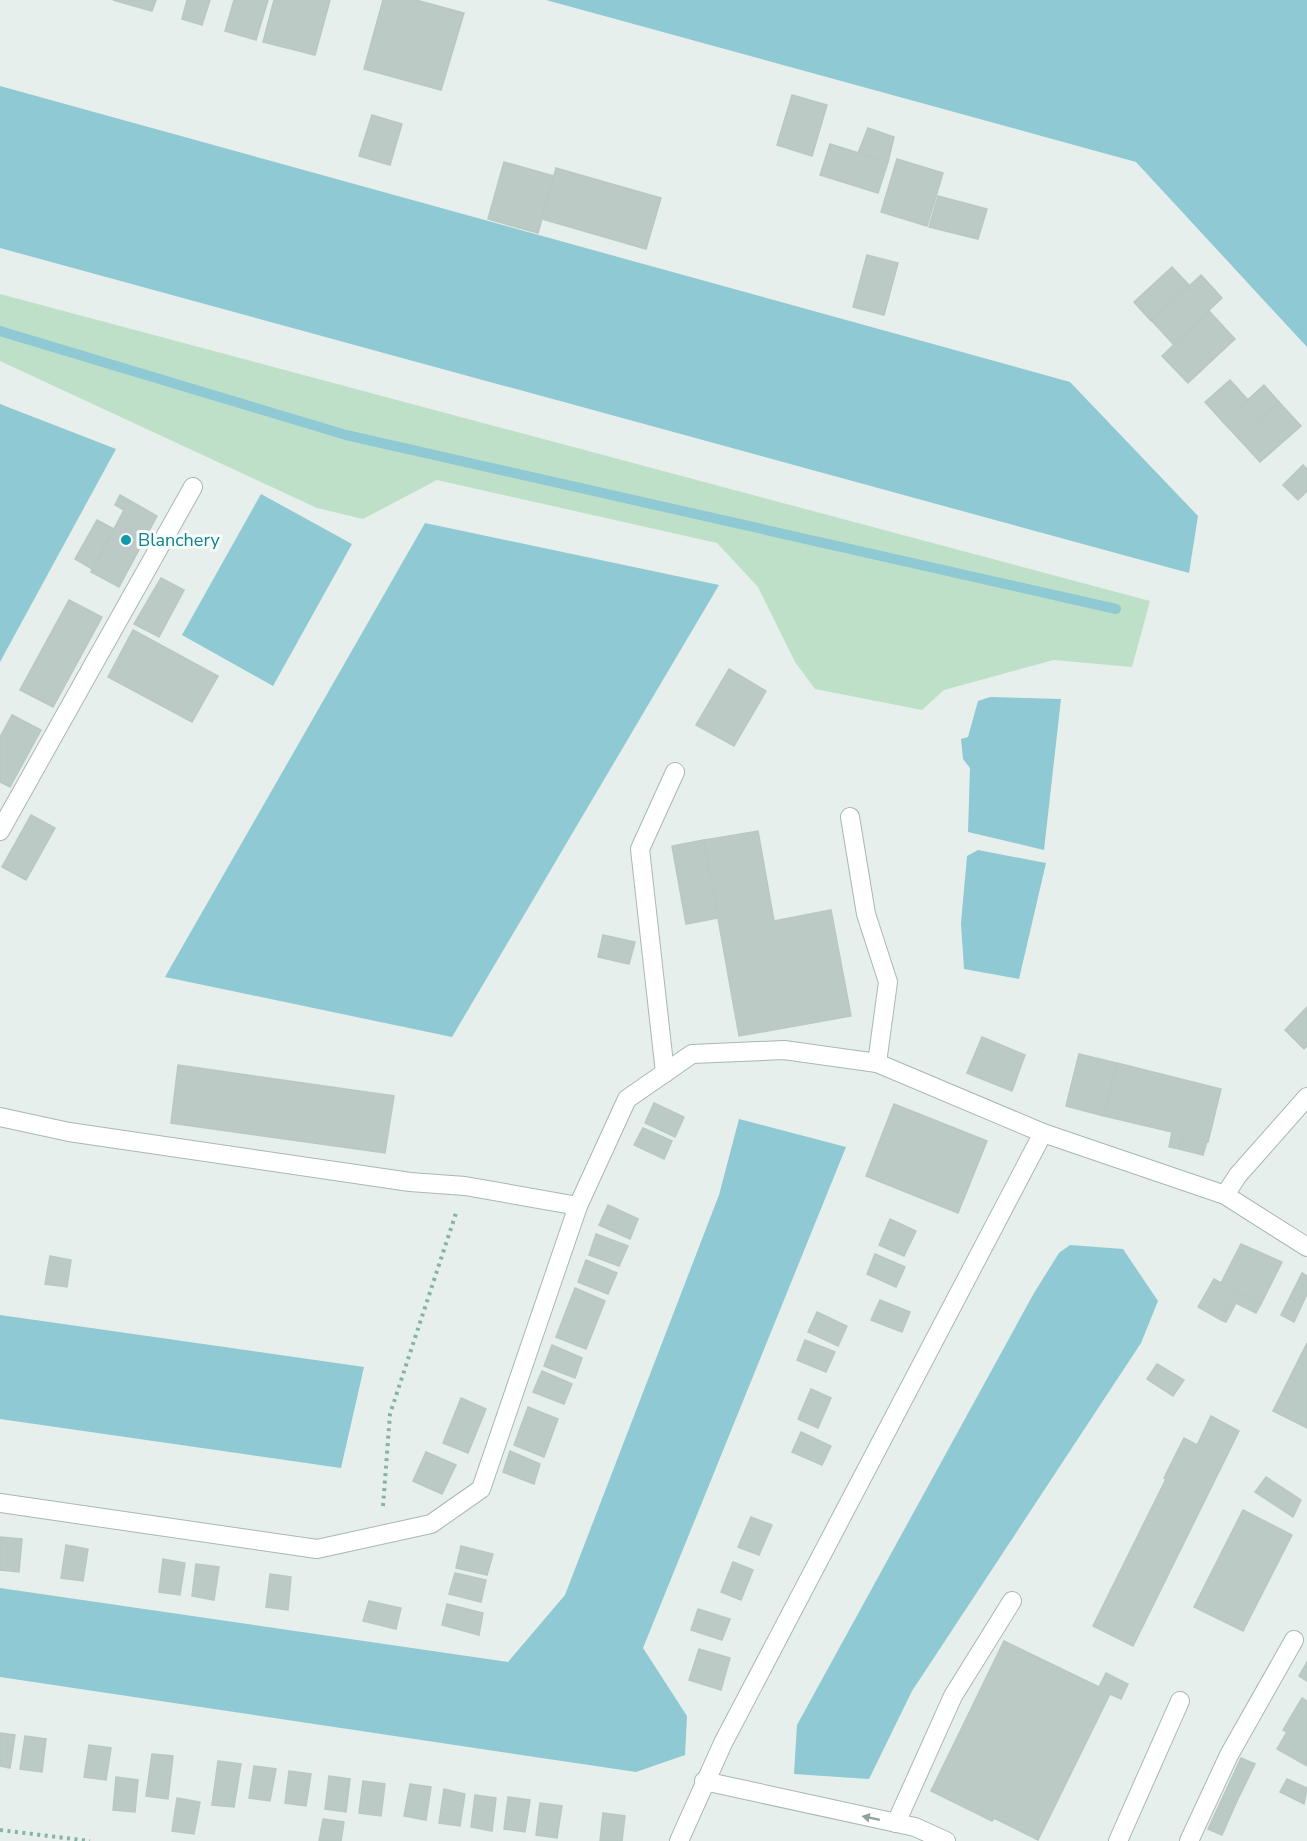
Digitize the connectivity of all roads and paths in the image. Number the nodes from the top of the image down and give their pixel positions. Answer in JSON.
{"nodes":[{"id":1,"x":193,"y":487,"type":"dead end"},
{"id":2,"x":675,"y":772,"type":"dead end"},
{"id":3,"x":850,"y":817,"type":"dead end"},
{"id":4,"x":0,"y":831,"type":"edge"},
{"id":5,"x":877,"y":1063,"type":"junction"},
{"id":6,"x":664,"y":1073,"type":"junction"},
{"id":7,"x":1307,"y":1097,"type":"edge"},
{"id":8,"x":0,"y":1117,"type":"edge"},
{"id":9,"x":1043,"y":1133,"type":"junction"},
{"id":10,"x":465,"y":1186,"type":"junction"},
{"id":11,"x":1225,"y":1195,"type":"junction"},
{"id":12,"x":578,"y":1206,"type":"junction"},
{"id":13,"x":1307,"y":1247,"type":"edge"},
{"id":14,"x":0,"y":1503,"type":"edge"},
{"id":15,"x":381,"y":1535,"type":"junction"},
{"id":16,"x":1012,"y":1601,"type":"dead end"},
{"id":17,"x":1294,"y":1640,"type":"dead end"},
{"id":18,"x":1180,"y":1701,"type":"dead end"},
{"id":19,"x":704,"y":1781,"type":"junction"},
{"id":20,"x":896,"y":1823,"type":"junction"},
{"id":21,"x":0,"y":1830,"type":"edge"},
{"id":22,"x":90,"y":1841,"type":"edge"},
{"id":23,"x":679,"y":1841,"type":"edge"},
{"id":24,"x":946,"y":1841,"type":"edge"},
{"id":25,"x":1118,"y":1841,"type":"edge"},
{"id":26,"x":1189,"y":1841,"type":"edge"}],
"edges":[{"from":1,"to":4,"type":"street"},
{"from":2,"to":6,"type":"street"},
{"from":3,"to":5,"type":"street"},
{"from":5,"to":6,"type":"street"},
{"from":5,"to":9,"type":"street"},
{"from":6,"to":12,"type":"street"},
{"from":7,"to":11,"type":"street"},
{"from":8,"to":10,"type":"street"},
{"from":9,"to":11,"type":"street"},
{"from":9,"to":19,"type":"street"},
{"from":10,"to":12,"type":"street"},
{"from":10,"to":15,"type":"path"},
{"from":11,"to":13,"type":"street"},
{"from":12,"to":15,"type":"street"},
{"from":14,"to":15,"type":"street"},
{"from":16,"to":20,"type":"street"},
{"from":17,"to":26,"type":"street"},
{"from":18,"to":25,"type":"street"},
{"from":20,"to":19,"type":"street","one_way":true},
{"from":19,"to":23,"type":"street"},
{"from":20,"to":24,"type":"street"},
{"from":21,"to":22,"type":"path"}]}
